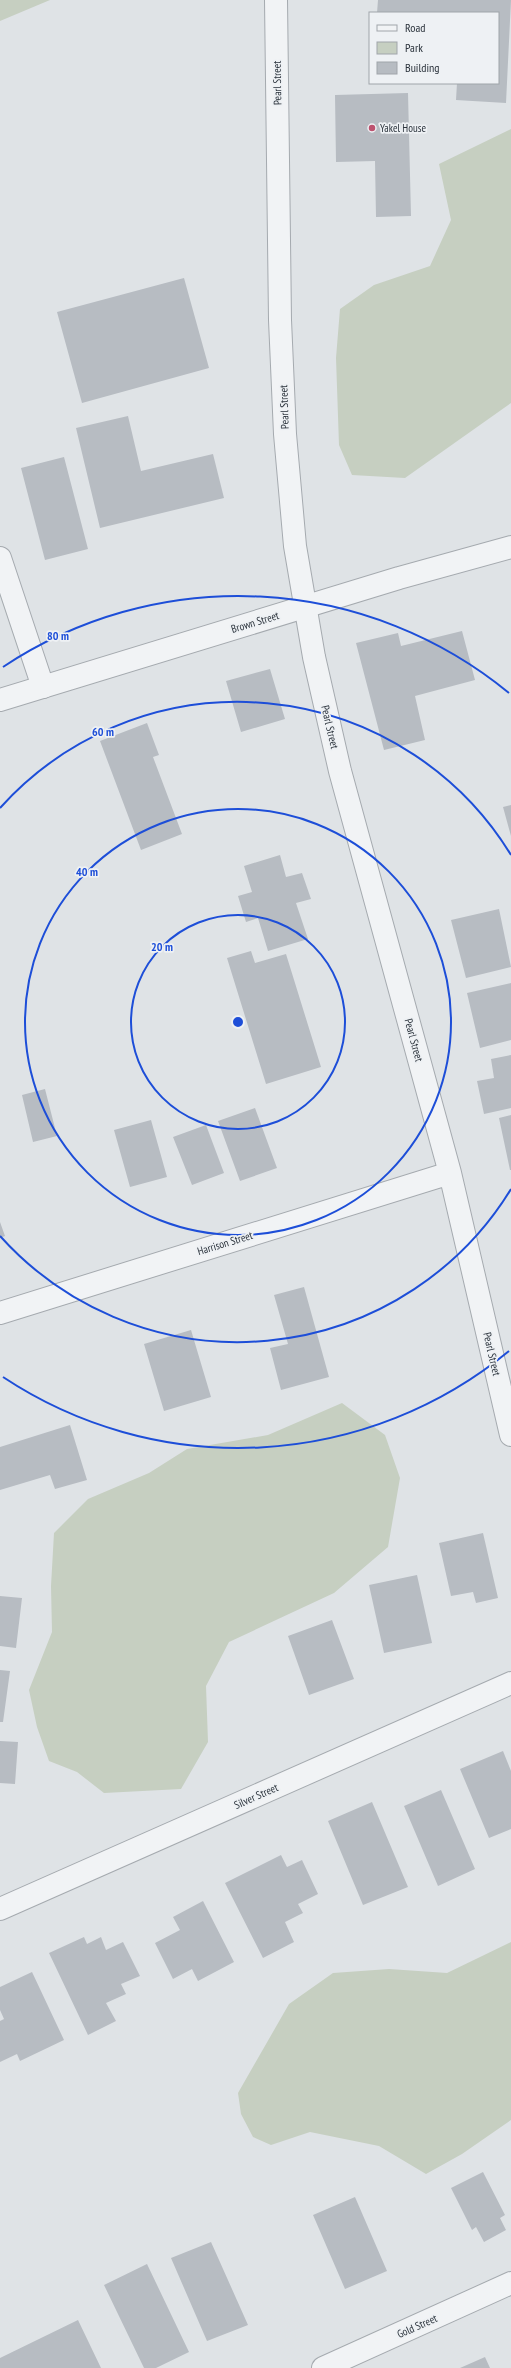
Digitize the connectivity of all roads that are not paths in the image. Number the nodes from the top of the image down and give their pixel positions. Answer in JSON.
{"nodes":[{"id":1,"x":276,"y":0,"type":"edge"},
{"id":2,"x":511,"y":547,"type":"edge"},
{"id":3,"x":0,"y":558,"type":"edge"},
{"id":4,"x":306,"y":607,"type":"junction"},
{"id":5,"x":43,"y":687,"type":"junction"},
{"id":6,"x":0,"y":700,"type":"edge"},
{"id":7,"x":450,"y":1173,"type":"junction"},
{"id":8,"x":0,"y":1313,"type":"edge"},
{"id":9,"x":511,"y":1435,"type":"edge"},
{"id":10,"x":511,"y":1683,"type":"edge"},
{"id":11,"x":0,"y":1910,"type":"edge"},
{"id":12,"x":511,"y":2284,"type":"edge"},
{"id":13,"x":323,"y":2368,"type":"edge"}],
"edges":[{"from":1,"to":4,"type":"street","name":"Pearl Street"},
{"from":2,"to":4,"type":"street","name":"Brown Street"},
{"from":3,"to":5,"type":"street"},
{"from":4,"to":5,"type":"street","name":"Brown Street"},
{"from":4,"to":7,"type":"street","name":"Pearl Street"},
{"from":5,"to":6,"type":"street","name":"Brown Street"},
{"from":7,"to":8,"type":"street","name":"Harrison Street"},
{"from":7,"to":9,"type":"street","name":"Pearl Street"},
{"from":10,"to":11,"type":"street","name":"Silver Street"},
{"from":12,"to":13,"type":"street","name":"Gold Street"}]}
